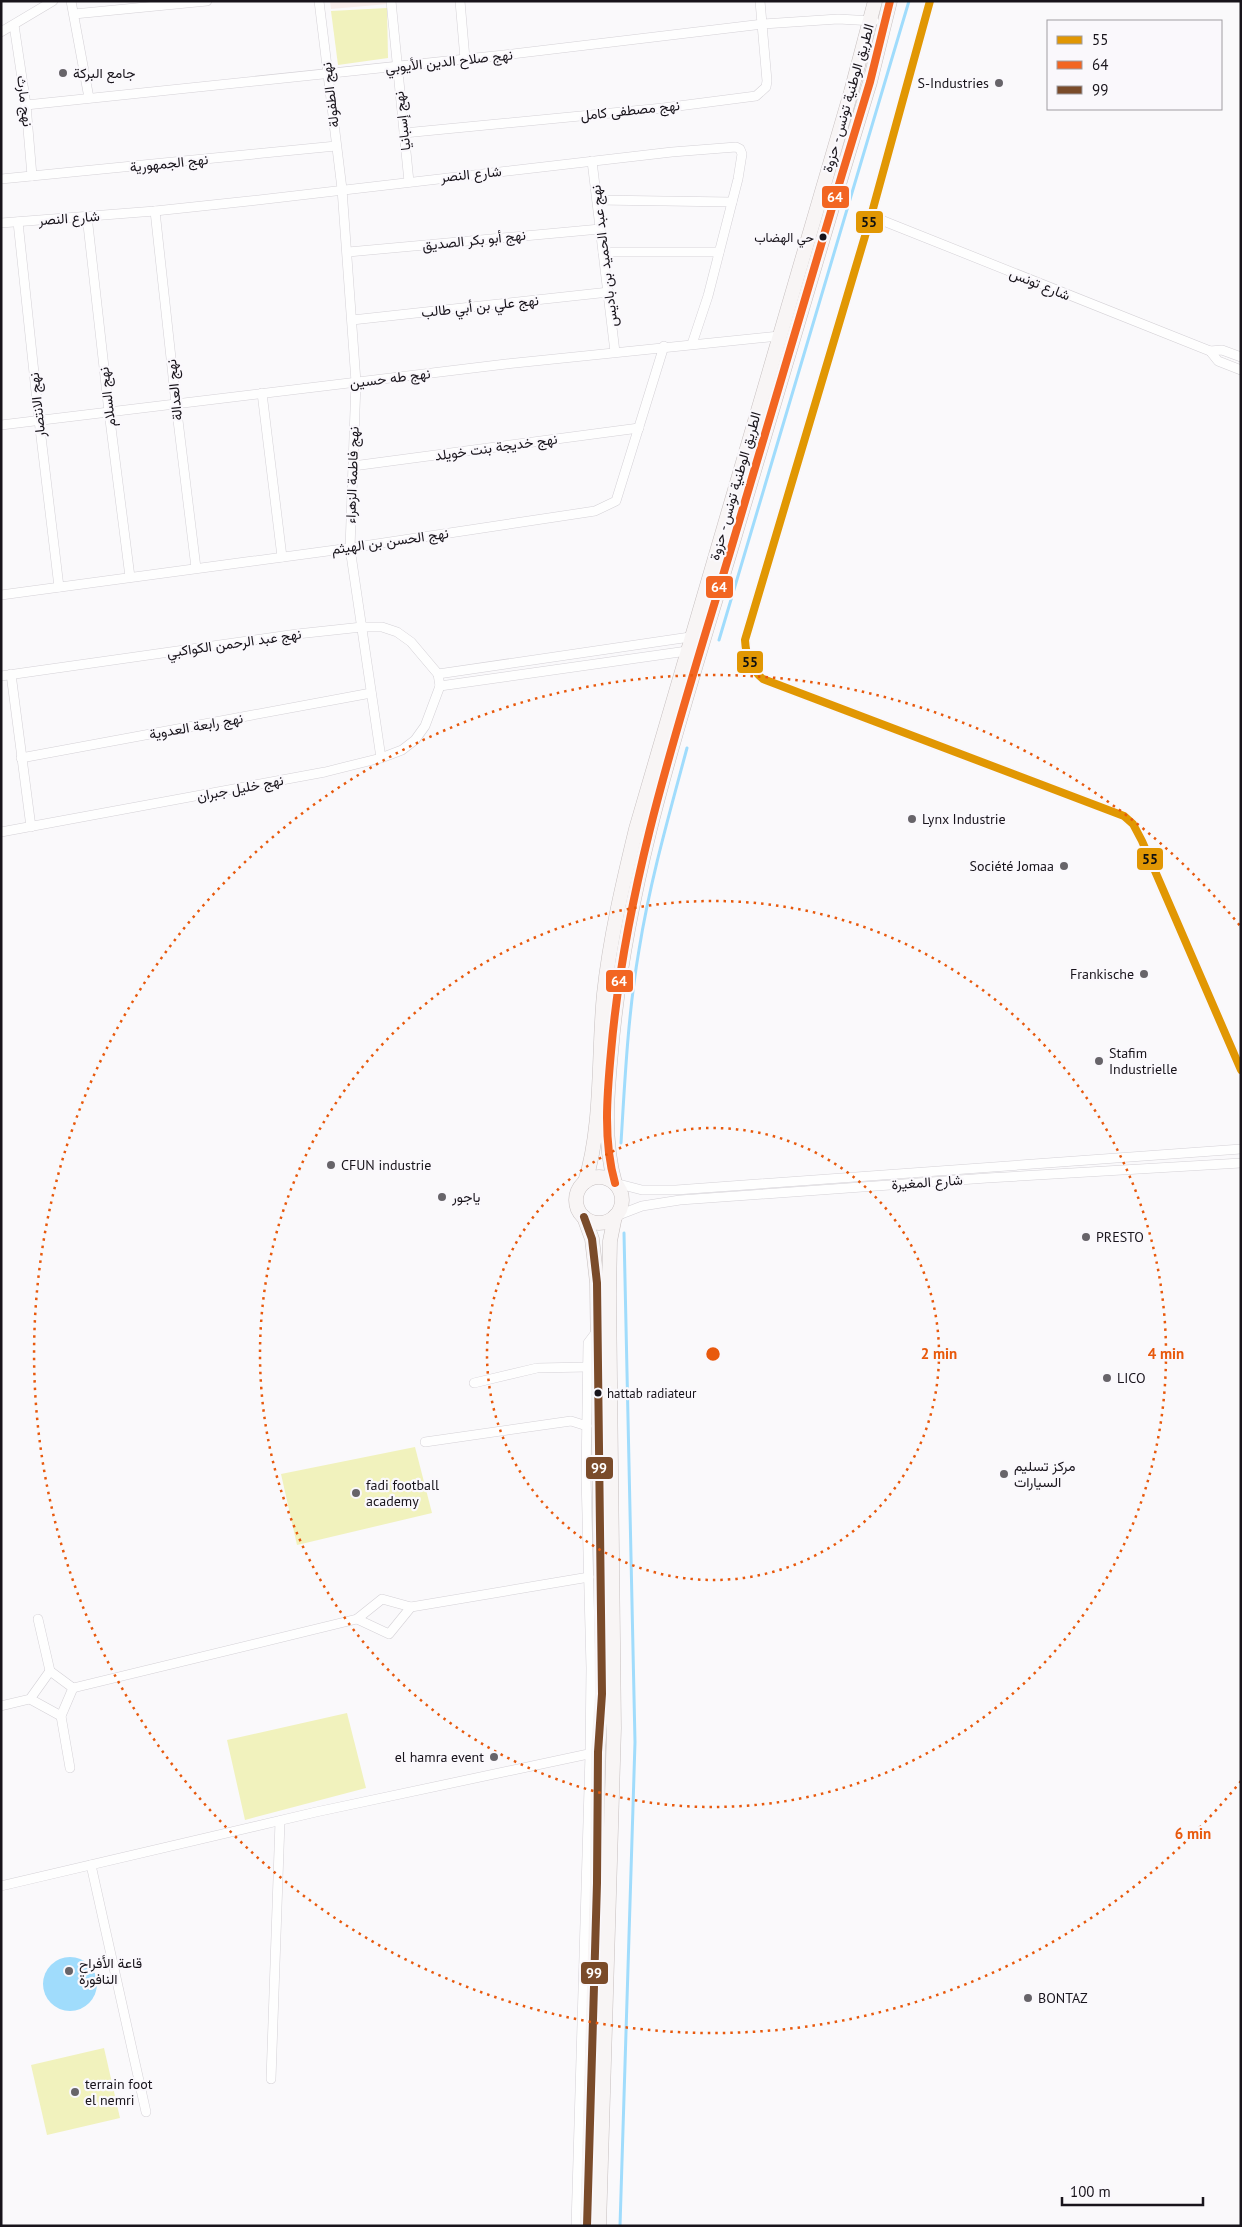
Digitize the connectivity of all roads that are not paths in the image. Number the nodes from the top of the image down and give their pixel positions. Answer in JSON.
{"nodes":[{"id":1,"x":53,"y":1,"type":"edge"},
{"id":2,"x":71,"y":1,"type":"edge"},
{"id":3,"x":207,"y":1,"type":"edge"},
{"id":4,"x":319,"y":1,"type":"edge"},
{"id":5,"x":391,"y":1,"type":"edge"},
{"id":6,"x":460,"y":1,"type":"edge"},
{"id":7,"x":760,"y":1,"type":"edge"},
{"id":8,"x":875,"y":1,"type":"edge"},
{"id":9,"x":890,"y":1,"type":"edge"},
{"id":10,"x":930,"y":1,"type":"edge"},
{"id":11,"x":170,"y":3,"type":"edge"},
{"id":12,"x":74,"y":14,"type":"junction"},
{"id":13,"x":878,"y":21,"type":"junction"},
{"id":14,"x":763,"y":24,"type":"junction"},
{"id":15,"x":14,"y":25,"type":"junction"},
{"id":16,"x":1,"y":32,"type":"edge"},
{"id":17,"x":465,"y":59,"type":"junction"},
{"id":18,"x":396,"y":66,"type":"junction"},
{"id":19,"x":327,"y":74,"type":"junction"},
{"id":20,"x":89,"y":98,"type":"junction"},
{"id":21,"x":26,"y":105,"type":"junction"},
{"id":22,"x":404,"y":133,"type":"junction"},
{"id":23,"x":336,"y":146,"type":"junction"},
{"id":24,"x":592,"y":161,"type":"junction"},
{"id":25,"x":32,"y":176,"type":"junction"},
{"id":26,"x":1,"y":179,"type":"edge"},
{"id":27,"x":409,"y":182,"type":"junction"},
{"id":28,"x":342,"y":189,"type":"junction"},
{"id":29,"x":597,"y":200,"type":"junction"},
{"id":30,"x":732,"y":202,"type":"junction"},
{"id":31,"x":155,"y":211,"type":"junction"},
{"id":32,"x":87,"y":216,"type":"junction"},
{"id":33,"x":871,"y":216,"type":"junction"},
{"id":34,"x":18,"y":222,"type":"junction"},
{"id":35,"x":1,"y":223,"type":"edge"},
{"id":36,"x":600,"y":229,"type":"junction"},
{"id":37,"x":348,"y":252,"type":"junction"},
{"id":38,"x":603,"y":252,"type":"junction"},
{"id":39,"x":718,"y":252,"type":"junction"},
{"id":40,"x":609,"y":292,"type":"junction"},
{"id":41,"x":352,"y":320,"type":"junction"},
{"id":42,"x":779,"y":336,"type":"junction"},
{"id":43,"x":692,"y":344,"type":"junction"},
{"id":44,"x":664,"y":346,"type":"junction"},
{"id":45,"x":1210,"y":351,"type":"junction"},
{"id":46,"x":615,"y":352,"type":"junction"},
{"id":47,"x":1241,"y":357,"type":"edge"},
{"id":48,"x":1241,"y":370,"type":"edge"},
{"id":49,"x":356,"y":382,"type":"junction"},
{"id":50,"x":262,"y":393,"type":"junction"},
{"id":51,"x":176,"y":404,"type":"junction"},
{"id":52,"x":109,"y":412,"type":"junction"},
{"id":53,"x":39,"y":420,"type":"junction"},
{"id":54,"x":1,"y":425,"type":"edge"},
{"id":55,"x":639,"y":428,"type":"junction"},
{"id":56,"x":353,"y":466,"type":"junction"},
{"id":57,"x":350,"y":548,"type":"junction"},
{"id":58,"x":282,"y":557,"type":"junction"},
{"id":59,"x":196,"y":568,"type":"junction"},
{"id":60,"x":130,"y":577,"type":"junction"},
{"id":61,"x":59,"y":587,"type":"junction"},
{"id":62,"x":1,"y":595,"type":"edge"},
{"id":63,"x":362,"y":627,"type":"junction"},
{"id":64,"x":689,"y":644,"type":"junction"},
{"id":65,"x":438,"y":674,"type":"junction"},
{"id":66,"x":6,"y":675,"type":"edge"},
{"id":67,"x":440,"y":686,"type":"junction"},
{"id":68,"x":371,"y":694,"type":"junction"},
{"id":69,"x":21,"y":758,"type":"junction"},
{"id":70,"x":381,"y":758,"type":"junction"},
{"id":71,"x":31,"y":827,"type":"junction"},
{"id":72,"x":1,"y":832,"type":"edge"},
{"id":73,"x":1241,"y":1070,"type":"edge"},
{"id":74,"x":1241,"y":1149,"type":"edge"},
{"id":75,"x":1241,"y":1163,"type":"edge"},
{"id":76,"x":585,"y":1182,"type":"junction"},
{"id":77,"x":615,"y":1183,"type":"junction"},
{"id":78,"x":584,"y":1216,"type":"junction"},
{"id":79,"x":616,"y":1216,"type":"junction"},
{"id":80,"x":597,"y":1331,"type":"junction"},
{"id":81,"x":588,"y":1367,"type":"junction"},
{"id":82,"x":474,"y":1383,"type":"dead end"},
{"id":83,"x":587,"y":1426,"type":"junction"},
{"id":84,"x":425,"y":1442,"type":"dead end"},
{"id":85,"x":588,"y":1577,"type":"junction"},
{"id":86,"x":411,"y":1607,"type":"junction"},
{"id":87,"x":38,"y":1619,"type":"dead end"},
{"id":88,"x":357,"y":1619,"type":"junction"},
{"id":89,"x":50,"y":1671,"type":"junction"},
{"id":90,"x":73,"y":1688,"type":"junction"},
{"id":91,"x":30,"y":1699,"type":"junction"},
{"id":92,"x":1,"y":1706,"type":"edge"},
{"id":93,"x":61,"y":1716,"type":"junction"},
{"id":94,"x":594,"y":1753,"type":"junction"},
{"id":95,"x":70,"y":1768,"type":"dead end"},
{"id":96,"x":280,"y":1821,"type":"junction"},
{"id":97,"x":91,"y":1865,"type":"junction"},
{"id":98,"x":1,"y":1886,"type":"edge"},
{"id":99,"x":271,"y":2079,"type":"dead end"},
{"id":100,"x":146,"y":2112,"type":"dead end"},
{"id":101,"x":576,"y":2226,"type":"edge"},
{"id":102,"x":587,"y":2226,"type":"edge"},
{"id":103,"x":599,"y":2226,"type":"edge"}],
"edges":[{"from":1,"to":15,"type":"street"},
{"from":2,"to":12,"type":"street"},
{"from":3,"to":11,"type":"street"},
{"from":4,"to":19,"type":"street","name":"نهج الطفولة"},
{"from":5,"to":18,"type":"street","name":"نهج إسبانيا"},
{"from":6,"to":17,"type":"street"},
{"from":7,"to":14,"type":"street","name":"نهج مصطفى كامل"},
{"from":8,"to":13,"type":"main road","name":"الطريق الوطنية تونس - حزوة"},
{"from":9,"to":13,"type":"main road","name":"الطريق الوطنية تونس - حزوة"},
{"from":10,"to":33,"type":"street"},
{"from":11,"to":12,"type":"street"},
{"from":12,"to":20,"type":"street"},
{"from":13,"to":14,"type":"street","name":"نهج صلاح الدين الأيوبي"},
{"from":13,"to":42,"type":"main road","name":"الطريق الوطنية تونس - حزوة"},
{"from":13,"to":77,"type":"main road","name":"الطريق الوطنية تونس - حزوة"},
{"from":14,"to":17,"type":"street","name":"نهج صلاح الدين الأيوبي"},
{"from":14,"to":22,"type":"street","name":"نهج مصطفى كامل"},
{"from":15,"to":16,"type":"street"},
{"from":15,"to":21,"type":"street","name":"نهج مارث"},
{"from":17,"to":18,"type":"street","name":"نهج صلاح الدين الأيوبي"},
{"from":18,"to":19,"type":"street","name":"نهج صلاح الدين الأيوبي"},
{"from":18,"to":22,"type":"street","name":"نهج إسبانيا"},
{"from":19,"to":20,"type":"street","name":"نهج صلاح الدين الأيوبي"},
{"from":19,"to":23,"type":"street","name":"نهج الطفولة"},
{"from":20,"to":21,"type":"street","name":"نهج صلاح الدين الأيوبي"},
{"from":21,"to":25,"type":"street","name":"نهج مارث"},
{"from":22,"to":27,"type":"street","name":"نهج إسبانيا"},
{"from":23,"to":25,"type":"street","name":"نهج الجمهورية"},
{"from":23,"to":28,"type":"street","name":"نهج الطفولة"},
{"from":24,"to":27,"type":"street","name":"شارع النصر"},
{"from":24,"to":29,"type":"street","name":"نهج عبد الحميد بن باديس"},
{"from":24,"to":30,"type":"street","name":"شارع النصر"},
{"from":25,"to":26,"type":"street","name":"نهج الجمهورية"},
{"from":27,"to":28,"type":"street","name":"شارع النصر"},
{"from":28,"to":31,"type":"street","name":"شارع النصر"},
{"from":28,"to":37,"type":"street","name":"نهج الطفولة"},
{"from":29,"to":30,"type":"street"},
{"from":29,"to":36,"type":"street","name":"نهج عبد الحميد بن باديس"},
{"from":30,"to":39,"type":"street","name":"شارع النصر"},
{"from":31,"to":32,"type":"street","name":"شارع النصر"},
{"from":31,"to":51,"type":"street","name":"نهج العدالة"},
{"from":32,"to":34,"type":"street","name":"شارع النصر"},
{"from":32,"to":52,"type":"street","name":"نهج السلام"},
{"from":33,"to":45,"type":"street","name":"شارع تونس"},
{"from":33,"to":73,"type":"street"},
{"from":34,"to":35,"type":"street","name":"شارع النصر"},
{"from":34,"to":53,"type":"street","name":"نهج الانتصار"},
{"from":36,"to":37,"type":"street","name":"نهج أبو بكر الصديق"},
{"from":36,"to":38,"type":"street","name":"نهج عبد الحميد بن باديس"},
{"from":37,"to":41,"type":"street","name":"نهج فاطمة الزهراء"},
{"from":38,"to":39,"type":"street"},
{"from":38,"to":40,"type":"street","name":"نهج عبد الحميد بن باديس"},
{"from":39,"to":43,"type":"street","name":"شارع النصر"},
{"from":40,"to":41,"type":"street","name":"نهج علي بن أبي طالب"},
{"from":40,"to":46,"type":"street","name":"نهج عبد الحميد بن باديس"},
{"from":41,"to":49,"type":"street","name":"نهج فاطمة الزهراء"},
{"from":42,"to":43,"type":"street","name":"نهج طه حسين"},
{"from":42,"to":64,"type":"main road","name":"الطريق الوطنية تونس - حزوة"},
{"from":43,"to":44,"type":"street","name":"نهج طه حسين"},
{"from":44,"to":46,"type":"street","name":"نهج طه حسين"},
{"from":44,"to":55,"type":"street","name":"نهج الحسن بن الهيثم"},
{"from":45,"to":47,"type":"street"},
{"from":45,"to":48,"type":"street"},
{"from":46,"to":49,"type":"street","name":"نهج طه حسين"},
{"from":49,"to":50,"type":"street","name":"نهج طه حسين"},
{"from":49,"to":56,"type":"street","name":"نهج فاطمة الزهراء"},
{"from":50,"to":51,"type":"street","name":"نهج طه حسين"},
{"from":50,"to":58,"type":"street"},
{"from":51,"to":52,"type":"street","name":"نهج طه حسين"},
{"from":51,"to":59,"type":"street","name":"نهج العدالة"},
{"from":52,"to":53,"type":"street","name":"نهج طه حسين"},
{"from":52,"to":60,"type":"street","name":"نهج السلام"},
{"from":53,"to":54,"type":"street","name":"نهج طه حسين"},
{"from":53,"to":61,"type":"street","name":"نهج الانتصار"},
{"from":55,"to":56,"type":"street","name":"نهج خديجة بنت خويلد"},
{"from":55,"to":57,"type":"street","name":"نهج الحسن بن الهيثم"},
{"from":56,"to":57,"type":"street","name":"نهج فاطمة الزهراء"},
{"from":57,"to":58,"type":"street","name":"نهج الحسن بن الهيثم"},
{"from":57,"to":63,"type":"street","name":"نهج فاطمة الزهراء"},
{"from":58,"to":59,"type":"street","name":"نهج الحسن بن الهيثم"},
{"from":59,"to":60,"type":"street","name":"نهج الحسن بن الهيثم"},
{"from":60,"to":61,"type":"street","name":"نهج الحسن بن الهيثم"},
{"from":61,"to":62,"type":"street","name":"نهج الحسن بن الهيثم"},
{"from":63,"to":65,"type":"street","name":"نهج عبد الرحمن الكواكبي"},
{"from":63,"to":66,"type":"street","name":"نهج عبد الرحمن الكواكبي"},
{"from":63,"to":68,"type":"street","name":"نهج فاطمة الزهراء"},
{"from":64,"to":65,"type":"street"},
{"from":64,"to":67,"type":"street"},
{"from":64,"to":76,"type":"main road","name":"الطريق الوطنية تونس - حزوة"},
{"from":65,"to":67,"type":"street"},
{"from":66,"to":69,"type":"street"},
{"from":67,"to":70,"type":"street","name":"نهج خليل جبران"},
{"from":68,"to":69,"type":"street","name":"نهج رابعة العدوية"},
{"from":68,"to":70,"type":"street","name":"نهج فاطمة الزهراء"},
{"from":69,"to":71,"type":"street"},
{"from":70,"to":71,"type":"street","name":"نهج خليل جبران"},
{"from":71,"to":72,"type":"street","name":"نهج خليل جبران"},
{"from":74,"to":77,"type":"street","name":"شارع المغيرة"},
{"from":75,"to":79,"type":"street","name":"شارع المغيرة"},
{"from":76,"to":77,"type":"main road"},
{"from":76,"to":78,"type":"main road"},
{"from":77,"to":79,"type":"main road"},
{"from":78,"to":79,"type":"main road"},
{"from":78,"to":80,"type":"main road"},
{"from":79,"to":103,"type":"main road"},
{"from":80,"to":81,"type":"street"},
{"from":80,"to":94,"type":"main road"},
{"from":81,"to":82,"type":"street"},
{"from":81,"to":83,"type":"street"},
{"from":83,"to":84,"type":"street"},
{"from":83,"to":85,"type":"street"},
{"from":85,"to":86,"type":"street"},
{"from":85,"to":94,"type":"street"},
{"from":86,"to":88,"type":"street"},
{"from":86,"to":88,"type":"street"},
{"from":87,"to":89,"type":"street"},
{"from":88,"to":90,"type":"street"},
{"from":89,"to":90,"type":"street"},
{"from":89,"to":91,"type":"street"},
{"from":90,"to":93,"type":"street"},
{"from":91,"to":92,"type":"street"},
{"from":91,"to":93,"type":"street"},
{"from":93,"to":95,"type":"street"},
{"from":94,"to":96,"type":"street"},
{"from":94,"to":101,"type":"street"},
{"from":94,"to":102,"type":"main road"},
{"from":96,"to":97,"type":"street"},
{"from":96,"to":99,"type":"street"},
{"from":97,"to":98,"type":"street"},
{"from":97,"to":100,"type":"street"}]}
